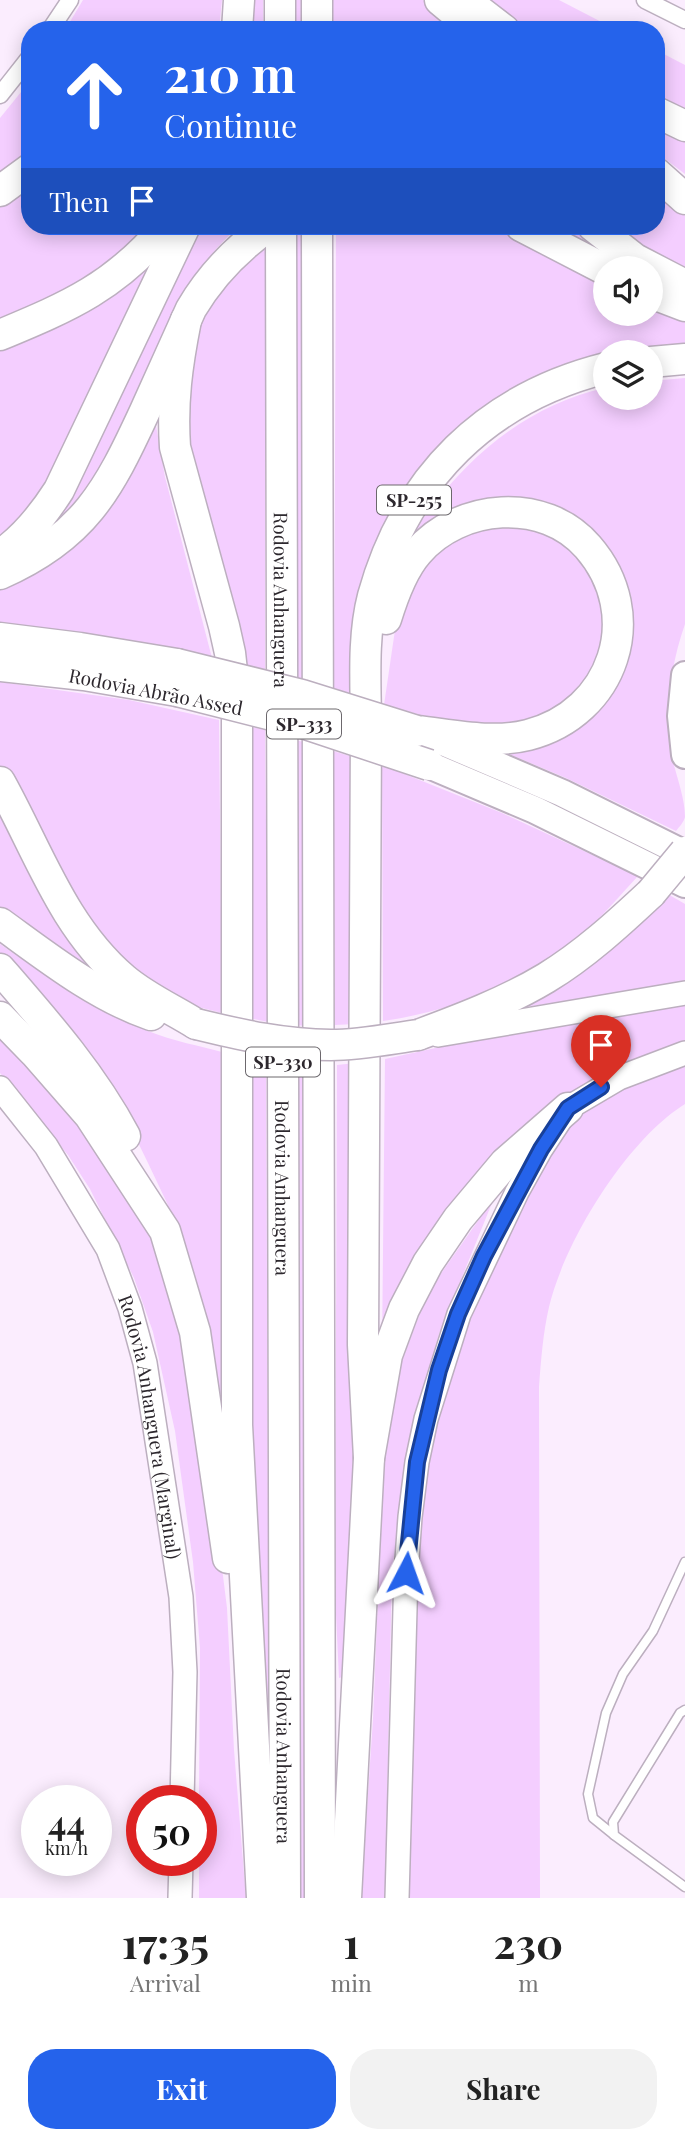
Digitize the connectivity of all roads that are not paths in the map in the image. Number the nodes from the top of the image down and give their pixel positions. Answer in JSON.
{"nodes":[{"id":1,"x":70,"y":0,"type":"edge"},
{"id":2,"x":239,"y":0,"type":"edge"},
{"id":3,"x":280,"y":0,"type":"edge"},
{"id":4,"x":317,"y":0,"type":"edge"},
{"id":5,"x":440,"y":0,"type":"edge"},
{"id":6,"x":465,"y":0,"type":"edge"},
{"id":7,"x":645,"y":0,"type":"edge"},
{"id":8,"x":685,"y":20,"type":"edge"},
{"id":9,"x":56,"y":21,"type":"edge"},
{"id":10,"x":238,"y":21,"type":"edge"},
{"id":11,"x":280,"y":21,"type":"edge"},
{"id":12,"x":317,"y":21,"type":"edge"},
{"id":13,"x":466,"y":21,"type":"edge"},
{"id":14,"x":492,"y":21,"type":"edge"},
{"id":15,"x":21,"y":68,"type":"edge"},
{"id":16,"x":0,"y":95,"type":"edge"},
{"id":17,"x":665,"y":116,"type":"edge"},
{"id":18,"x":685,"y":126,"type":"edge"},
{"id":19,"x":21,"y":176,"type":"edge"},
{"id":20,"x":665,"y":181,"type":"edge"},
{"id":21,"x":0,"y":191,"type":"edge"},
{"id":22,"x":685,"y":199,"type":"edge"},
{"id":23,"x":158,"y":235,"type":"edge"},
{"id":24,"x":181,"y":235,"type":"edge"},
{"id":25,"x":258,"y":235,"type":"edge"},
{"id":26,"x":281,"y":235,"type":"edge"},
{"id":27,"x":317,"y":235,"type":"edge"},
{"id":28,"x":538,"y":235,"type":"edge"},
{"id":29,"x":604,"y":235,"type":"edge"},
{"id":30,"x":593,"y":263,"type":"edge"},
{"id":31,"x":685,"y":285,"type":"edge"},
{"id":32,"x":663,"y":298,"type":"edge"},
{"id":33,"x":685,"y":306,"type":"edge"},
{"id":34,"x":189,"y":315,"type":"junction"},
{"id":35,"x":0,"y":335,"type":"edge"},
{"id":36,"x":685,"y":359,"type":"edge"},
{"id":37,"x":663,"y":361,"type":"edge"},
{"id":38,"x":593,"y":372,"type":"edge"},
{"id":39,"x":0,"y":555,"type":"edge"},
{"id":40,"x":0,"y":574,"type":"edge"},
{"id":41,"x":0,"y":638,"type":"edge"},
{"id":42,"x":0,"y":666,"type":"edge"},
{"id":43,"x":685,"y":675,"type":"edge"},
{"id":44,"x":177,"y":678,"type":"junction"},
{"id":45,"x":366,"y":729,"type":"junction"},
{"id":46,"x":417,"y":730,"type":"junction"},
{"id":47,"x":685,"y":755,"type":"edge"},
{"id":48,"x":429,"y":765,"type":"joint"},
{"id":49,"x":0,"y":782,"type":"edge"},
{"id":50,"x":685,"y":853,"type":"edge"},
{"id":51,"x":685,"y":884,"type":"edge"},
{"id":52,"x":0,"y":923,"type":"edge"},
{"id":53,"x":0,"y":969,"type":"edge"},
{"id":54,"x":685,"y":993,"type":"edge"},
{"id":55,"x":0,"y":1017,"type":"edge"},
{"id":56,"x":196,"y":1024,"type":"junction"},
{"id":57,"x":418,"y":1035,"type":"junction"},
{"id":58,"x":685,"y":1053,"type":"edge"},
{"id":59,"x":0,"y":1088,"type":"edge"},
{"id":60,"x":568,"y":1108,"type":"junction"},
{"id":61,"x":165,"y":1231,"type":"junction"},
{"id":62,"x":369,"y":1458,"type":"junction"},
{"id":63,"x":685,"y":1562,"type":"edge"},
{"id":64,"x":252,"y":1682,"type":"junction"},
{"id":65,"x":685,"y":1710,"type":"edge"},
{"id":66,"x":182,"y":1785,"type":"edge"},
{"id":67,"x":614,"y":1835,"type":"junction"},
{"id":68,"x":181,"y":1876,"type":"edge"},
{"id":69,"x":685,"y":1887,"type":"edge"},
{"id":70,"x":180,"y":1898,"type":"edge"},
{"id":71,"x":262,"y":1898,"type":"edge"},
{"id":72,"x":285,"y":1898,"type":"edge"},
{"id":73,"x":320,"y":1898,"type":"edge"},
{"id":74,"x":346,"y":1898,"type":"edge"},
{"id":75,"x":397,"y":1898,"type":"edge"}],
"edges":[{"from":1,"to":9,"type":"street"},
{"from":2,"to":10,"type":"highway"},
{"from":3,"to":11,"type":"highway"},
{"from":4,"to":12,"type":"highway"},
{"from":5,"to":13,"type":"highway"},
{"from":6,"to":14,"type":"highway"},
{"from":7,"to":8,"type":"street"},
{"from":15,"to":16,"type":"street"},
{"from":17,"to":18,"type":"highway"},
{"from":19,"to":21,"type":"highway"},
{"from":20,"to":22,"type":"highway"},
{"from":23,"to":35,"type":"highway"},
{"from":24,"to":39,"type":"highway"},
{"from":25,"to":34,"type":"highway"},
{"from":26,"to":72,"type":"highway","name":"Rodovia Anhanguera","number":"SP-330"},
{"from":27,"to":73,"type":"highway","name":"Rodovia Anhanguera","number":"SP-330"},
{"from":28,"to":30,"type":"highway"},
{"from":29,"to":31,"type":"highway"},
{"from":32,"to":33,"type":"highway"},
{"from":34,"to":40,"type":"highway"},
{"from":34,"to":64,"type":"highway"},
{"from":36,"to":37,"type":"highway"},
{"from":38,"to":45,"type":"highway","number":"SP-255"},
{"from":41,"to":44,"type":"highway","name":"Rodovia Abrão Assed","number":"SP-333"},
{"from":42,"to":44,"type":"highway","name":"Rodovia Abrão Assed","number":"SP-333"},
{"from":43,"to":47,"type":"main road"},
{"from":44,"to":46,"type":"highway","name":"Rodovia Abrão Assed","number":"SP-333","bridge":true},
{"from":44,"to":48,"type":"highway","name":"Rodovia Abrão Assed","number":"SP-333","bridge":true},
{"from":45,"to":46,"type":"highway","name":"Rodovia Abrão Assed"},
{"from":45,"to":62,"type":"highway"},
{"from":46,"to":50,"type":"main road"},
{"from":48,"to":51,"type":"main road"},
{"from":49,"to":56,"type":"highway"},
{"from":50,"to":57,"type":"highway","bridge":true},
{"from":52,"to":56,"type":"highway"},
{"from":53,"to":61,"type":"highway"},
{"from":54,"to":57,"type":"main road"},
{"from":55,"to":61,"type":"highway"},
{"from":56,"to":57,"type":"highway","bridge":true},
{"from":58,"to":60,"type":"main road"},
{"from":59,"to":66,"type":"main road","name":"Rodovia Anhanguera (Marginal)"},
{"from":60,"to":62,"type":"highway"},
{"from":60,"to":75,"type":"main road"},
{"from":61,"to":64,"type":"highway"},
{"from":62,"to":74,"type":"highway"},
{"from":63,"to":67,"type":"lane"},
{"from":64,"to":71,"type":"highway"},
{"from":65,"to":67,"type":"lane"},
{"from":67,"to":69,"type":"lane"},
{"from":68,"to":70,"type":"main road"}]}
